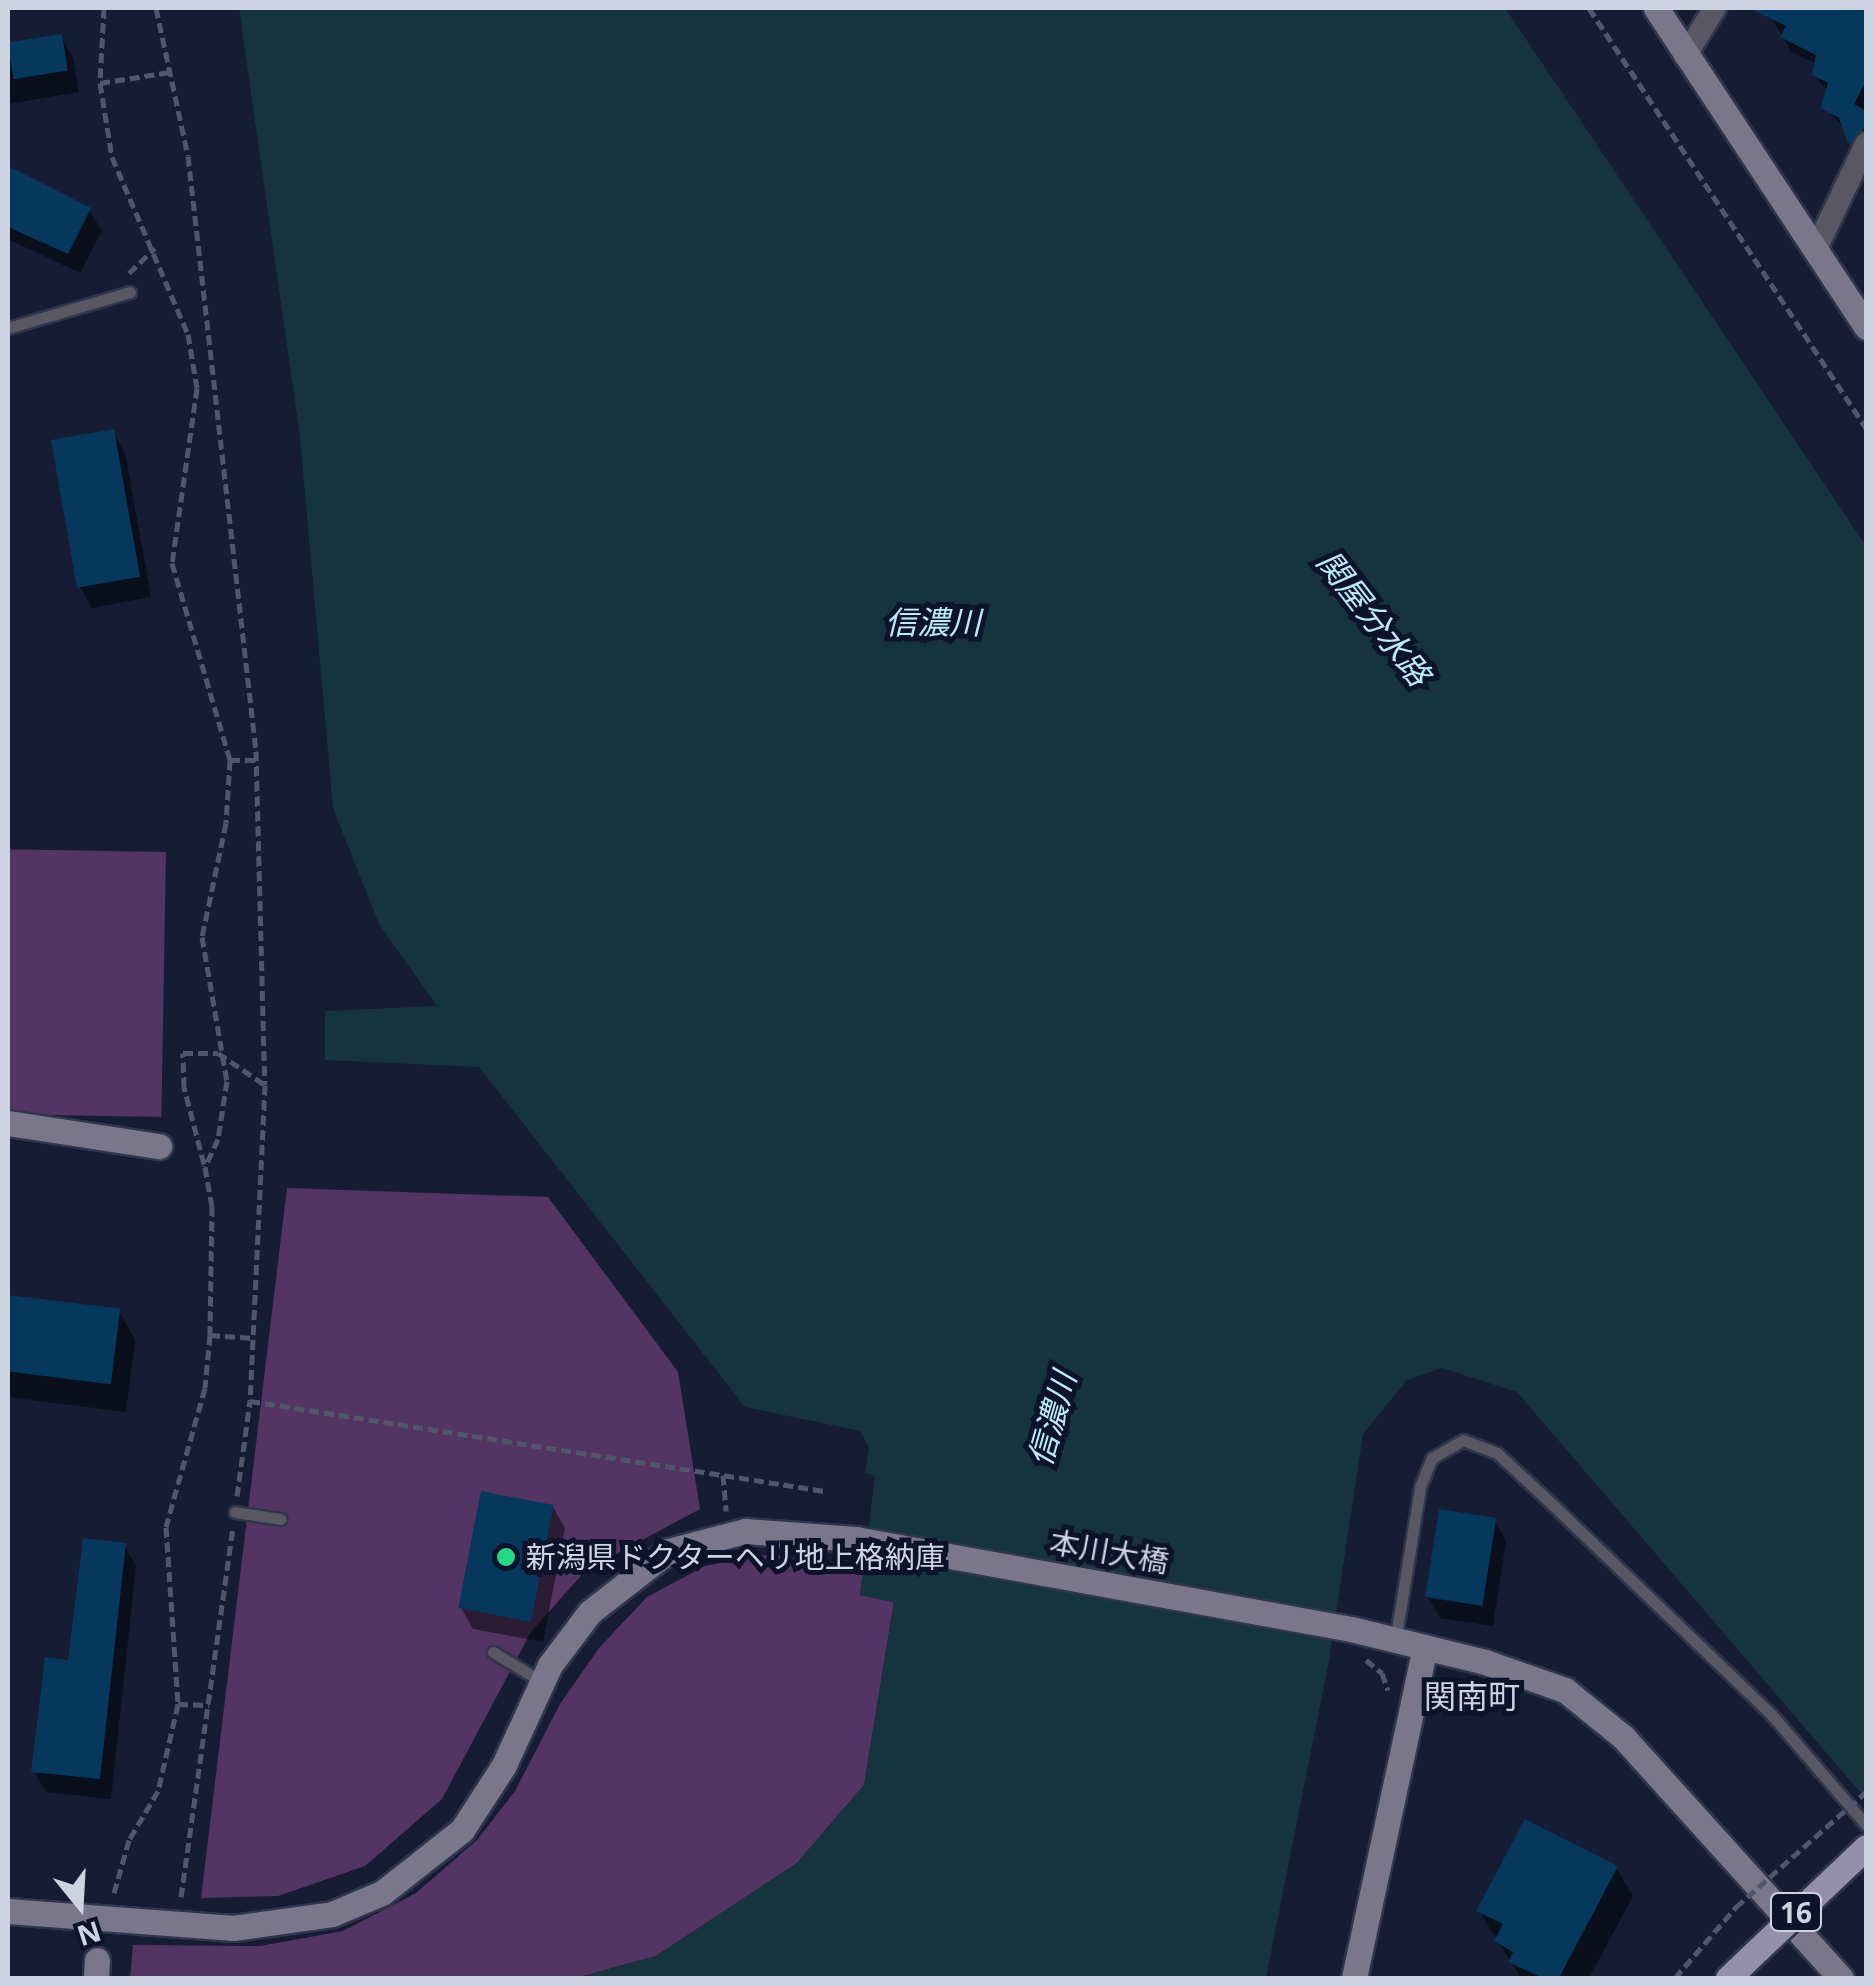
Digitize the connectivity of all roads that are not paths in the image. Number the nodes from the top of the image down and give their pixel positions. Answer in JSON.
{"nodes":[{"id":1,"x":1656,"y":8,"type":"edge"},
{"id":2,"x":1715,"y":8,"type":"edge"},
{"id":3,"x":1686,"y":56,"type":"junction"},
{"id":4,"x":1866,"y":144,"type":"edge"},
{"id":5,"x":1815,"y":251,"type":"junction"},
{"id":6,"x":130,"y":292,"type":"road end"},
{"id":7,"x":1866,"y":327,"type":"edge"},
{"id":8,"x":8,"y":328,"type":"edge"},
{"id":9,"x":8,"y":1123,"type":"edge"},
{"id":10,"x":160,"y":1146,"type":"dead end"},
{"id":11,"x":235,"y":1512,"type":"road end"},
{"id":12,"x":280,"y":1519,"type":"dead end"},
{"id":13,"x":1395,"y":1642,"type":"junction"},
{"id":14,"x":1424,"y":1651,"type":"junction"},
{"id":15,"x":492,"y":1652,"type":"dead end"},
{"id":16,"x":544,"y":1683,"type":"junction"},
{"id":17,"x":1866,"y":1825,"type":"edge"},
{"id":18,"x":1866,"y":1846,"type":"edge"},
{"id":19,"x":8,"y":1911,"type":"edge"},
{"id":20,"x":1354,"y":1978,"type":"edge"},
{"id":21,"x":1728,"y":1978,"type":"edge"},
{"id":22,"x":1842,"y":1978,"type":"edge"}],
"edges":[{"from":1,"to":3,"type":"street"},
{"from":2,"to":3,"type":"street"},
{"from":3,"to":5,"type":"street"},
{"from":4,"to":5,"type":"street"},
{"from":5,"to":7,"type":"street"},
{"from":6,"to":8,"type":"lane"},
{"from":9,"to":10,"type":"street"},
{"from":11,"to":12,"type":"lane"},
{"from":13,"to":14,"type":"street","name":"本川大橋"},
{"from":13,"to":16,"type":"street","name":"本川大橋"},
{"from":13,"to":17,"type":"lane"},
{"from":14,"to":20,"type":"street"},
{"from":14,"to":22,"type":"street","name":"本川大橋"},
{"from":15,"to":16,"type":"lane"},
{"from":16,"to":19,"type":"street","name":"本川大橋"},
{"from":18,"to":21,"type":"main road","number":"16","bridge":true}]}
